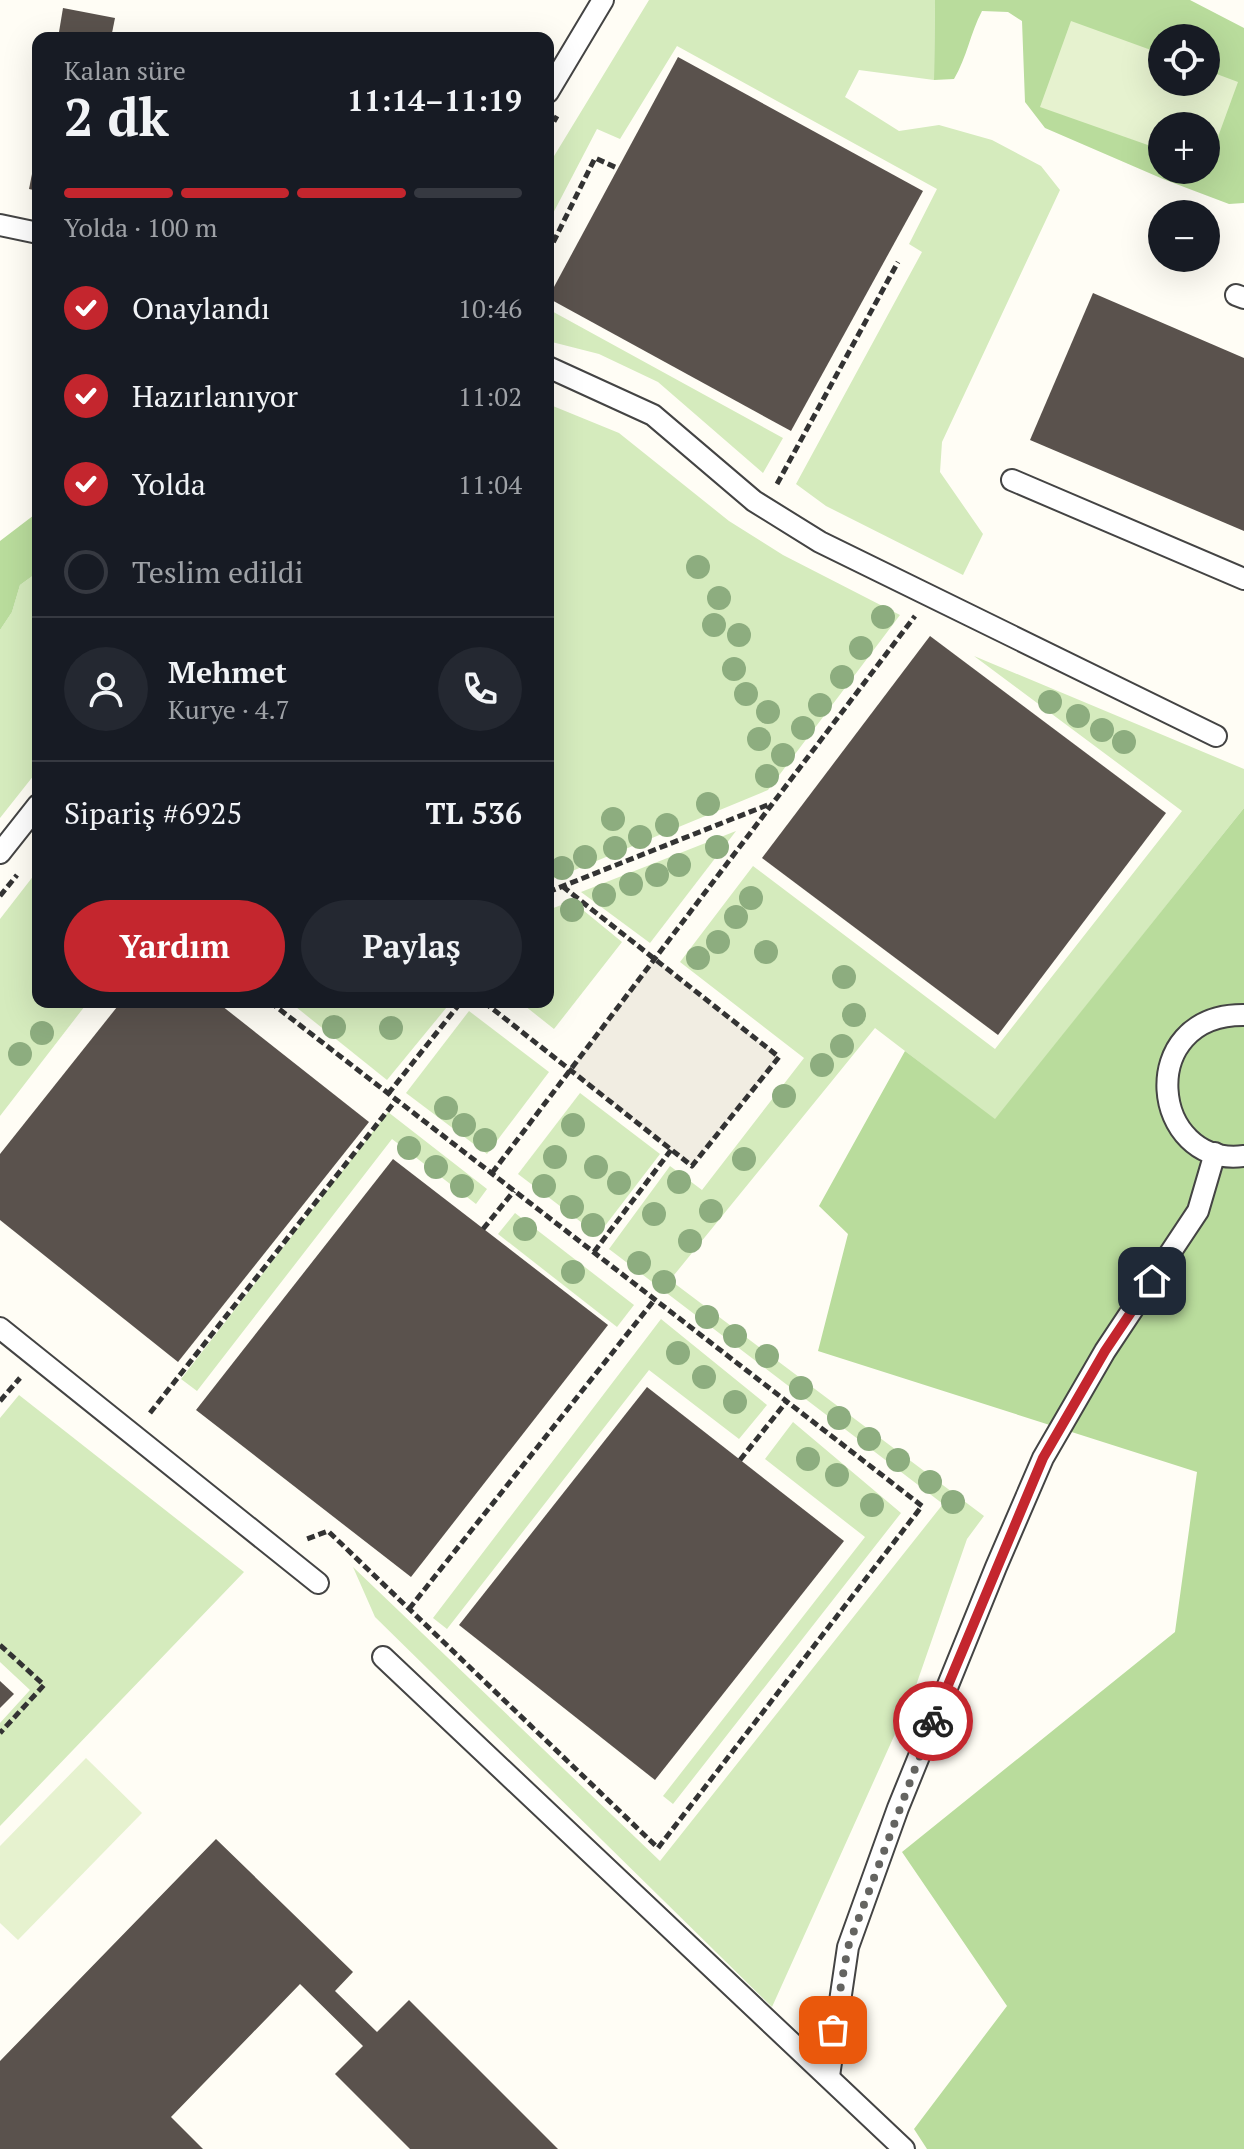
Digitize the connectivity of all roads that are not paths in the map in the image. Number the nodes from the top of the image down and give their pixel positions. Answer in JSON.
{"nodes":[{"id":1,"x":603,"y":0,"type":"edge"},
{"id":2,"x":554,"y":82,"type":"edge"},
{"id":3,"x":0,"y":225,"type":"edge"},
{"id":4,"x":32,"y":232,"type":"edge"},
{"id":5,"x":554,"y":370,"type":"edge"},
{"id":6,"x":1012,"y":480,"type":"dead end"},
{"id":7,"x":1244,"y":579,"type":"edge"},
{"id":8,"x":1216,"y":736,"type":"dead end"},
{"id":9,"x":32,"y":813,"type":"edge"},
{"id":10,"x":0,"y":853,"type":"edge"},
{"id":11,"x":1244,"y":1015,"type":"edge"},
{"id":12,"x":1215,"y":1153,"type":"junction"},
{"id":13,"x":1244,"y":1156,"type":"edge"},
{"id":14,"x":0,"y":1328,"type":"edge"},
{"id":15,"x":318,"y":1583,"type":"dead end"},
{"id":16,"x":383,"y":1657,"type":"dead end"},
{"id":17,"x":829,"y":2076,"type":"junction"},
{"id":18,"x":904,"y":2149,"type":"edge"}],
"edges":[{"from":1,"to":2,"type":"lane"},
{"from":3,"to":4,"type":"lane"},
{"from":5,"to":8,"type":"lane"},
{"from":6,"to":7,"type":"lane"},
{"from":9,"to":10,"type":"lane"},
{"from":11,"to":12,"type":"lane"},
{"from":12,"to":13,"type":"lane"},
{"from":12,"to":17,"type":"lane"},
{"from":14,"to":15,"type":"lane"},
{"from":16,"to":17,"type":"lane"},
{"from":17,"to":18,"type":"lane"}]}
